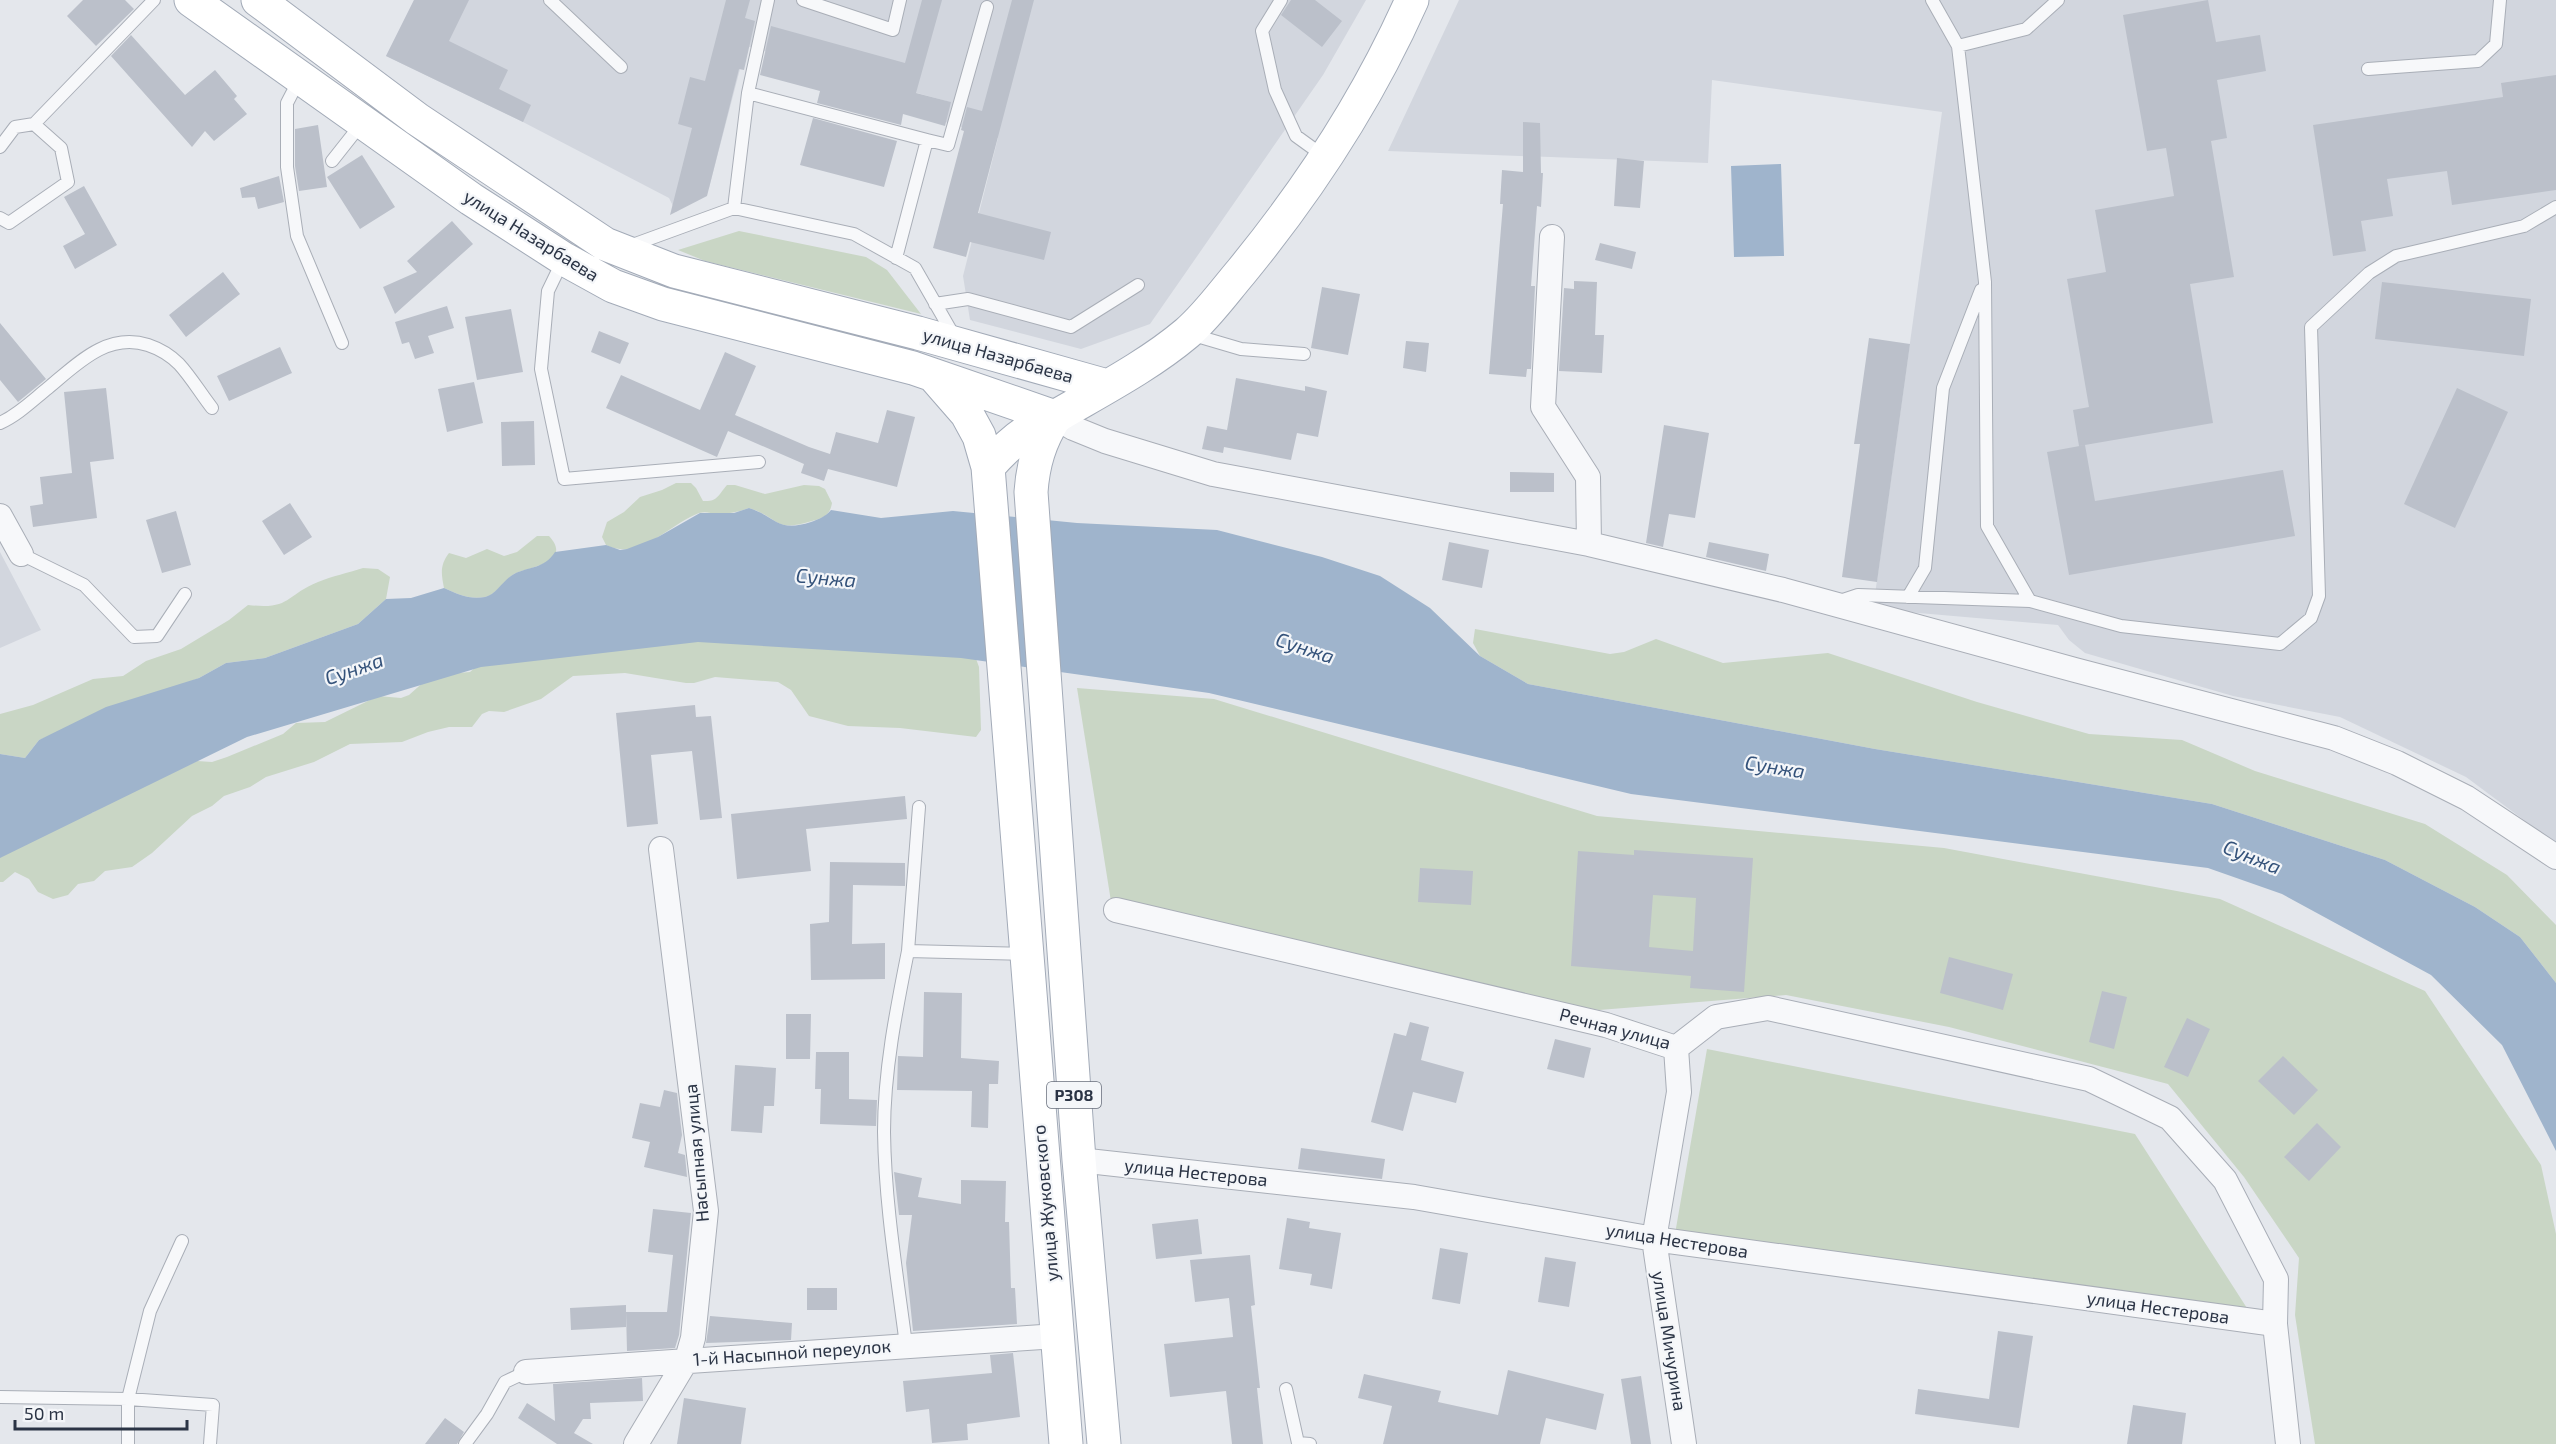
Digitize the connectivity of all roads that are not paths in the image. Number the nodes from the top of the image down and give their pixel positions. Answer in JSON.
{"nodes":[{"id":1,"x":154,"y":0,"type":"edge"},
{"id":2,"x":191,"y":0,"type":"edge"},
{"id":3,"x":258,"y":0,"type":"edge"},
{"id":4,"x":550,"y":0,"type":"edge"},
{"id":5,"x":768,"y":0,"type":"edge"},
{"id":6,"x":803,"y":0,"type":"edge"},
{"id":7,"x":900,"y":0,"type":"edge"},
{"id":8,"x":1281,"y":0,"type":"edge"},
{"id":9,"x":1412,"y":0,"type":"edge"},
{"id":10,"x":1932,"y":0,"type":"edge"},
{"id":11,"x":2058,"y":0,"type":"edge"},
{"id":12,"x":2500,"y":0,"type":"edge"},
{"id":13,"x":987,"y":7,"type":"dead end"},
{"id":14,"x":1958,"y":46,"type":"junction"},
{"id":15,"x":621,"y":67,"type":"dead end"},
{"id":16,"x":2368,"y":69,"type":"dead end"},
{"id":17,"x":300,"y":77,"type":"junction"},
{"id":18,"x":748,"y":93,"type":"junction"},
{"id":19,"x":362,"y":122,"type":"junction"},
{"id":20,"x":34,"y":124,"type":"junction"},
{"id":21,"x":927,"y":140,"type":"junction"},
{"id":22,"x":0,"y":147,"type":"edge"},
{"id":23,"x":1326,"y":158,"type":"junction"},
{"id":24,"x":333,"y":161,"type":"dead end"},
{"id":25,"x":2556,"y":207,"type":"edge"},
{"id":26,"x":734,"y":208,"type":"junction"},
{"id":27,"x":0,"y":218,"type":"edge"},
{"id":28,"x":1552,"y":237,"type":"dead end"},
{"id":29,"x":620,"y":250,"type":"junction"},
{"id":30,"x":896,"y":258,"type":"junction"},
{"id":31,"x":564,"y":259,"type":"junction"},
{"id":32,"x":1984,"y":282,"type":"junction"},
{"id":33,"x":1138,"y":285,"type":"dead end"},
{"id":34,"x":935,"y":304,"type":"junction"},
{"id":35,"x":1188,"y":333,"type":"junction"},
{"id":36,"x":342,"y":343,"type":"dead end"},
{"id":37,"x":974,"y":348,"type":"junction"},
{"id":38,"x":1304,"y":354,"type":"dead end"},
{"id":39,"x":933,"y":375,"type":"junction"},
{"id":40,"x":1107,"y":386,"type":"junction"},
{"id":41,"x":212,"y":408,"type":"dead end"},
{"id":42,"x":1055,"y":417,"type":"junction"},
{"id":43,"x":0,"y":423,"type":"edge"},
{"id":44,"x":759,"y":462,"type":"dead end"},
{"id":45,"x":989,"y":483,"type":"junction"},
{"id":46,"x":0,"y":516,"type":"edge"},
{"id":47,"x":1589,"y":544,"type":"junction"},
{"id":48,"x":21,"y":554,"type":"joint"},
{"id":49,"x":185,"y":594,"type":"dead end"},
{"id":50,"x":1908,"y":597,"type":"junction"},
{"id":51,"x":2030,"y":602,"type":"junction"},
{"id":52,"x":1833,"y":604,"type":"junction"},
{"id":53,"x":919,"y":807,"type":"dead end"},
{"id":54,"x":661,"y":849,"type":"dead end"},
{"id":55,"x":2556,"y":857,"type":"edge"},
{"id":56,"x":1116,"y":910,"type":"dead end"},
{"id":57,"x":908,"y":951,"type":"junction"},
{"id":58,"x":1027,"y":954,"type":"junction"},
{"id":59,"x":1676,"y":1048,"type":"junction"},
{"id":60,"x":1079,"y":1160,"type":"junction"},
{"id":61,"x":1654,"y":1239,"type":"junction"},
{"id":62,"x":182,"y":1241,"type":"dead end"},
{"id":63,"x":2275,"y":1324,"type":"junction"},
{"id":64,"x":1057,"y":1336,"type":"junction"},
{"id":65,"x":906,"y":1345,"type":"junction"},
{"id":66,"x":687,"y":1359,"type":"junction"},
{"id":67,"x":526,"y":1372,"type":"joint"},
{"id":68,"x":1286,"y":1389,"type":"dead end"},
{"id":69,"x":0,"y":1397,"type":"edge"},
{"id":70,"x":128,"y":1399,"type":"junction"},
{"id":71,"x":128,"y":1444,"type":"edge"},
{"id":72,"x":210,"y":1444,"type":"edge"},
{"id":73,"x":465,"y":1444,"type":"edge"},
{"id":74,"x":636,"y":1444,"type":"edge"},
{"id":75,"x":1066,"y":1444,"type":"edge"},
{"id":76,"x":1104,"y":1444,"type":"edge"},
{"id":77,"x":1310,"y":1444,"type":"edge"},
{"id":78,"x":1684,"y":1444,"type":"edge"},
{"id":79,"x":2288,"y":1444,"type":"edge"}],
"edges":[{"from":1,"to":20,"type":"lane"},
{"from":2,"to":17,"type":"main road","name":"улица Назарбаева"},
{"from":3,"to":29,"type":"main road","name":"улица Назарбаева"},
{"from":4,"to":15,"type":"lane"},
{"from":5,"to":18,"type":"lane"},
{"from":6,"to":7,"type":"lane"},
{"from":8,"to":23,"type":"lane"},
{"from":9,"to":23,"type":"main road"},
{"from":10,"to":14,"type":"lane"},
{"from":11,"to":14,"type":"lane"},
{"from":12,"to":16,"type":"lane"},
{"from":13,"to":21,"type":"lane"},
{"from":14,"to":32,"type":"lane"},
{"from":17,"to":19,"type":"main road","name":"улица Назарбаева"},
{"from":17,"to":36,"type":"lane"},
{"from":18,"to":21,"type":"lane"},
{"from":18,"to":26,"type":"lane"},
{"from":19,"to":24,"type":"lane"},
{"from":19,"to":31,"type":"main road","name":"улица Назарбаева"},
{"from":20,"to":22,"type":"lane"},
{"from":20,"to":27,"type":"lane"},
{"from":21,"to":30,"type":"lane"},
{"from":23,"to":35,"type":"main road"},
{"from":25,"to":51,"type":"lane"},
{"from":26,"to":29,"type":"lane"},
{"from":26,"to":30,"type":"lane"},
{"from":28,"to":47,"type":"street"},
{"from":29,"to":37,"type":"main road","name":"улица Назарбаева"},
{"from":30,"to":34,"type":"lane"},
{"from":31,"to":39,"type":"main road","name":"улица Назарбаева"},
{"from":31,"to":44,"type":"lane"},
{"from":32,"to":50,"type":"lane"},
{"from":32,"to":51,"type":"lane"},
{"from":33,"to":34,"type":"lane"},
{"from":34,"to":37,"type":"lane"},
{"from":35,"to":38,"type":"lane"},
{"from":35,"to":40,"type":"main road"},
{"from":37,"to":40,"type":"main road","name":"улица Назарбаева"},
{"from":37,"to":42,"type":"main road"},
{"from":39,"to":42,"type":"main road","name":"улица Назарбаева"},
{"from":39,"to":45,"type":"main road","name":"улица Жуковского"},
{"from":40,"to":42,"type":"main road"},
{"from":41,"to":43,"type":"lane"},
{"from":42,"to":45,"type":"main road"},
{"from":42,"to":47,"type":"street"},
{"from":42,"to":60,"type":"main road","number":"P308"},
{"from":45,"to":58,"type":"main road","name":"улица Жуковского","number":"P308"},
{"from":46,"to":48,"type":"street"},
{"from":47,"to":52,"type":"street"},
{"from":48,"to":49,"type":"lane"},
{"from":50,"to":51,"type":"lane"},
{"from":50,"to":52,"type":"lane"},
{"from":52,"to":55,"type":"street"},
{"from":53,"to":57,"type":"lane"},
{"from":54,"to":66,"type":"street","name":"Насыпная улица"},
{"from":56,"to":59,"type":"street","name":"Речная улица"},
{"from":57,"to":58,"type":"lane"},
{"from":57,"to":65,"type":"lane"},
{"from":58,"to":64,"type":"main road","name":"улица Жуковского","number":"P308"},
{"from":59,"to":61,"type":"street","name":"улица Мичурина"},
{"from":59,"to":63,"type":"street","name":"Речная улица"},
{"from":60,"to":61,"type":"street","name":"улица Нестерова"},
{"from":60,"to":76,"type":"main road","number":"P308"},
{"from":61,"to":63,"type":"street","name":"улица Нестерова"},
{"from":61,"to":78,"type":"street","name":"улица Мичурина"},
{"from":62,"to":70,"type":"lane"},
{"from":63,"to":79,"type":"street"},
{"from":64,"to":65,"type":"street","name":"1-й Насыпной переулок"},
{"from":64,"to":75,"type":"main road","name":"улица Жуковского","number":"P308"},
{"from":65,"to":66,"type":"street","name":"1-й Насыпной переулок"},
{"from":66,"to":67,"type":"street","name":"1-й Насыпной переулок"},
{"from":66,"to":74,"type":"street","name":"Насыпная улица"},
{"from":67,"to":73,"type":"lane"},
{"from":68,"to":77,"type":"lane"},
{"from":69,"to":70,"type":"lane"},
{"from":70,"to":71,"type":"lane"},
{"from":70,"to":72,"type":"lane"}]}
